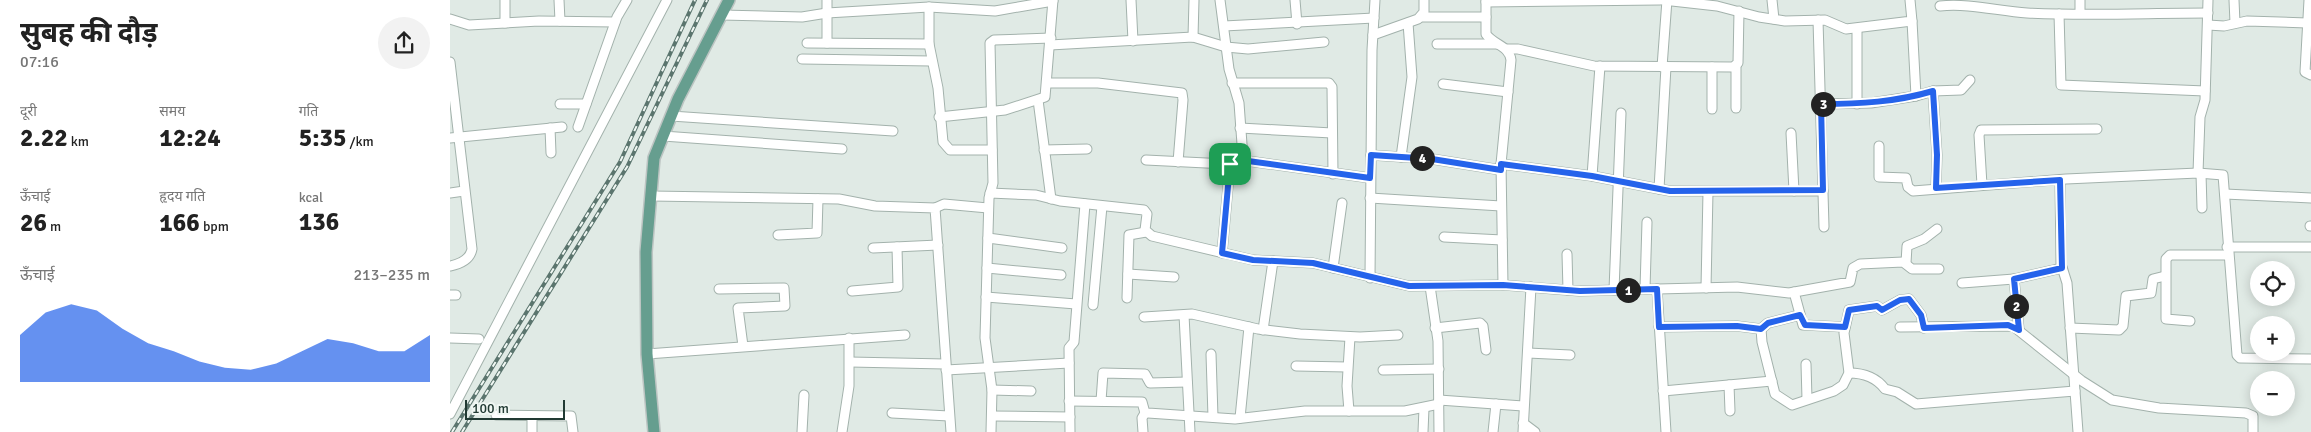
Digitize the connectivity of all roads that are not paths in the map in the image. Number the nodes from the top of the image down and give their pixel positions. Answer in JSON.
{"nodes":[{"id":1,"x":505,"y":0,"type":"edge"},
{"id":2,"x":559,"y":0,"type":"edge"},
{"id":3,"x":627,"y":0,"type":"edge"},
{"id":4,"x":667,"y":0,"type":"edge"},
{"id":5,"x":729,"y":0,"type":"edge"},
{"id":6,"x":827,"y":0,"type":"edge"},
{"id":7,"x":1053,"y":0,"type":"edge"},
{"id":8,"x":1131,"y":0,"type":"edge"},
{"id":9,"x":1194,"y":0,"type":"edge"},
{"id":10,"x":1220,"y":0,"type":"edge"},
{"id":11,"x":1295,"y":0,"type":"edge"},
{"id":12,"x":1375,"y":0,"type":"edge"},
{"id":13,"x":1424,"y":0,"type":"edge"},
{"id":14,"x":1638,"y":0,"type":"edge"},
{"id":15,"x":1661,"y":0,"type":"edge"},
{"id":16,"x":1667,"y":0,"type":"edge"},
{"id":17,"x":1772,"y":0,"type":"edge"},
{"id":18,"x":1910,"y":0,"type":"edge"},
{"id":19,"x":2080,"y":0,"type":"edge"},
{"id":20,"x":2208,"y":0,"type":"edge"},
{"id":21,"x":2234,"y":0,"type":"edge"},
{"id":22,"x":2309,"y":0,"type":"edge"},
{"id":23,"x":1486,"y":1,"type":"edge"},
{"id":24,"x":939,"y":3,"type":"edge"},
{"id":25,"x":1717,"y":3,"type":"edge"},
{"id":26,"x":911,"y":4,"type":"edge"},
{"id":27,"x":1940,"y":6,"type":"dead end"},
{"id":28,"x":928,"y":7,"type":"junction"},
{"id":29,"x":1739,"y":11,"type":"junction"},
{"id":30,"x":827,"y":13,"type":"junction"},
{"id":31,"x":2080,"y":13,"type":"junction"},
{"id":32,"x":2208,"y":13,"type":"junction"},
{"id":33,"x":2060,"y":14,"type":"junction"},
{"id":34,"x":721,"y":15,"type":"junction"},
{"id":35,"x":1422,"y":17,"type":"junction"},
{"id":36,"x":1486,"y":17,"type":"junction"},
{"id":37,"x":1374,"y":18,"type":"junction"},
{"id":38,"x":450,"y":19,"type":"edge"},
{"id":39,"x":1774,"y":19,"type":"junction"},
{"id":40,"x":1818,"y":20,"type":"junction"},
{"id":41,"x":560,"y":21,"type":"junction"},
{"id":42,"x":1912,"y":21,"type":"junction"},
{"id":43,"x":615,"y":22,"type":"junction"},
{"id":44,"x":505,"y":23,"type":"junction"},
{"id":45,"x":1408,"y":23,"type":"junction"},
{"id":46,"x":2235,"y":23,"type":"junction"},
{"id":47,"x":2307,"y":23,"type":"junction"},
{"id":48,"x":1297,"y":24,"type":"junction"},
{"id":49,"x":2208,"y":25,"type":"junction"},
{"id":50,"x":1224,"y":26,"type":"junction"},
{"id":51,"x":1856,"y":29,"type":"junction"},
{"id":52,"x":1373,"y":35,"type":"junction"},
{"id":53,"x":1192,"y":37,"type":"junction"},
{"id":54,"x":1050,"y":41,"type":"junction"},
{"id":55,"x":1133,"y":41,"type":"junction"},
{"id":56,"x":1324,"y":42,"type":"dead end"},
{"id":57,"x":807,"y":43,"type":"dead end"},
{"id":58,"x":827,"y":43,"type":"junction"},
{"id":59,"x":928,"y":44,"type":"junction"},
{"id":60,"x":1437,"y":44,"type":"dead end"},
{"id":61,"x":2309,"y":44,"type":"edge"},
{"id":62,"x":1226,"y":47,"type":"junction"},
{"id":63,"x":1502,"y":47,"type":"junction"},
{"id":64,"x":802,"y":59,"type":"dead end"},
{"id":65,"x":931,"y":61,"type":"junction"},
{"id":66,"x":450,"y":62,"type":"edge"},
{"id":67,"x":2308,"y":64,"type":"edge"},
{"id":68,"x":1600,"y":66,"type":"junction"},
{"id":69,"x":1736,"y":66,"type":"junction"},
{"id":70,"x":1664,"y":67,"type":"junction"},
{"id":71,"x":1712,"y":67,"type":"junction"},
{"id":72,"x":2311,"y":75,"type":"edge"},
{"id":73,"x":1970,"y":80,"type":"dead end"},
{"id":74,"x":451,"y":83,"type":"edge"},
{"id":75,"x":1048,"y":83,"type":"junction"},
{"id":76,"x":1232,"y":83,"type":"junction"},
{"id":77,"x":1443,"y":84,"type":"dead end"},
{"id":78,"x":1933,"y":91,"type":"junction"},
{"id":79,"x":2205,"y":91,"type":"junction"},
{"id":80,"x":1508,"y":92,"type":"junction"},
{"id":81,"x":1916,"y":96,"type":"junction"},
{"id":82,"x":1038,"y":100,"type":"junction"},
{"id":83,"x":560,"y":104,"type":"dead end"},
{"id":84,"x":586,"y":104,"type":"junction"},
{"id":85,"x":1821,"y":104,"type":"junction"},
{"id":86,"x":1857,"y":104,"type":"junction"},
{"id":87,"x":1736,"y":108,"type":"dead end"},
{"id":88,"x":1712,"y":110,"type":"dead end"},
{"id":89,"x":990,"y":112,"type":"junction"},
{"id":90,"x":1621,"y":113,"type":"dead end"},
{"id":91,"x":671,"y":116,"type":"junction"},
{"id":92,"x":939,"y":117,"type":"junction"},
{"id":93,"x":562,"y":127,"type":"dead end"},
{"id":94,"x":578,"y":127,"type":"dead end"},
{"id":95,"x":550,"y":128,"type":"junction"},
{"id":96,"x":1240,"y":128,"type":"junction"},
{"id":97,"x":2097,"y":129,"type":"dead end"},
{"id":98,"x":893,"y":131,"type":"dead end"},
{"id":99,"x":1332,"y":133,"type":"junction"},
{"id":100,"x":1792,"y":133,"type":"dead end"},
{"id":101,"x":663,"y":136,"type":"junction"},
{"id":102,"x":454,"y":137,"type":"edge"},
{"id":103,"x":1879,"y":146,"type":"dead end"},
{"id":104,"x":842,"y":149,"type":"dead end"},
{"id":105,"x":1087,"y":149,"type":"dead end"},
{"id":106,"x":992,"y":150,"type":"junction"},
{"id":107,"x":1044,"y":150,"type":"junction"},
{"id":108,"x":551,"y":153,"type":"dead end"},
{"id":109,"x":1371,"y":155,"type":"junction"},
{"id":110,"x":1401,"y":157,"type":"junction"},
{"id":111,"x":1243,"y":158,"type":"junction"},
{"id":112,"x":1146,"y":160,"type":"dead end"},
{"id":113,"x":1178,"y":162,"type":"junction"},
{"id":114,"x":1230,"y":164,"type":"junction"},
{"id":115,"x":1501,"y":167,"type":"junction"},
{"id":116,"x":2200,"y":173,"type":"junction"},
{"id":117,"x":1333,"y":174,"type":"junction"},
{"id":118,"x":1592,"y":176,"type":"junction"},
{"id":119,"x":1370,"y":178,"type":"junction"},
{"id":120,"x":2060,"y":180,"type":"junction"},
{"id":121,"x":1618,"y":181,"type":"junction"},
{"id":122,"x":1982,"y":186,"type":"junction"},
{"id":123,"x":1936,"y":188,"type":"junction"},
{"id":124,"x":1659,"y":189,"type":"junction"},
{"id":125,"x":1794,"y":190,"type":"junction"},
{"id":126,"x":1823,"y":190,"type":"junction"},
{"id":127,"x":464,"y":191,"type":"junction"},
{"id":128,"x":1708,"y":192,"type":"junction"},
{"id":129,"x":450,"y":193,"type":"edge"},
{"id":130,"x":990,"y":193,"type":"junction"},
{"id":131,"x":2225,"y":194,"type":"junction"},
{"id":132,"x":651,"y":196,"type":"junction"},
{"id":133,"x":1370,"y":198,"type":"junction"},
{"id":134,"x":2311,"y":198,"type":"edge"},
{"id":135,"x":818,"y":199,"type":"junction"},
{"id":136,"x":1051,"y":199,"type":"junction"},
{"id":137,"x":1342,"y":203,"type":"dead end"},
{"id":138,"x":1085,"y":204,"type":"junction"},
{"id":139,"x":1102,"y":206,"type":"junction"},
{"id":140,"x":1501,"y":206,"type":"junction"},
{"id":141,"x":935,"y":208,"type":"junction"},
{"id":142,"x":988,"y":208,"type":"junction"},
{"id":143,"x":2202,"y":208,"type":"dead end"},
{"id":144,"x":1647,"y":222,"type":"dead end"},
{"id":145,"x":1824,"y":227,"type":"dead end"},
{"id":146,"x":1937,"y":229,"type":"dead end"},
{"id":147,"x":1146,"y":232,"type":"junction"},
{"id":148,"x":778,"y":235,"type":"dead end"},
{"id":149,"x":1444,"y":237,"type":"dead end"},
{"id":150,"x":988,"y":238,"type":"junction"},
{"id":151,"x":1502,"y":240,"type":"junction"},
{"id":152,"x":938,"y":245,"type":"junction"},
{"id":153,"x":898,"y":247,"type":"junction"},
{"id":154,"x":2311,"y":247,"type":"edge"},
{"id":155,"x":873,"y":248,"type":"dead end"},
{"id":156,"x":1062,"y":248,"type":"dead end"},
{"id":157,"x":2228,"y":251,"type":"junction"},
{"id":158,"x":1222,"y":253,"type":"junction"},
{"id":159,"x":1567,"y":254,"type":"dead end"},
{"id":160,"x":1273,"y":261,"type":"junction"},
{"id":161,"x":1906,"y":263,"type":"junction"},
{"id":162,"x":450,"y":266,"type":"edge"},
{"id":163,"x":987,"y":268,"type":"junction"},
{"id":164,"x":1333,"y":268,"type":"junction"},
{"id":165,"x":2062,"y":268,"type":"junction"},
{"id":166,"x":1939,"y":269,"type":"dead end"},
{"id":167,"x":1128,"y":274,"type":"junction"},
{"id":168,"x":1061,"y":275,"type":"dead end"},
{"id":169,"x":2165,"y":276,"type":"junction"},
{"id":170,"x":1174,"y":277,"type":"dead end"},
{"id":171,"x":1370,"y":278,"type":"junction"},
{"id":172,"x":2014,"y":279,"type":"junction"},
{"id":173,"x":1962,"y":283,"type":"dead end"},
{"id":174,"x":1503,"y":285,"type":"junction"},
{"id":175,"x":1430,"y":286,"type":"junction"},
{"id":176,"x":1531,"y":287,"type":"junction"},
{"id":177,"x":1706,"y":288,"type":"junction"},
{"id":178,"x":719,"y":289,"type":"dead end"},
{"id":179,"x":1645,"y":289,"type":"junction"},
{"id":180,"x":1657,"y":289,"type":"junction"},
{"id":181,"x":1568,"y":290,"type":"junction"},
{"id":182,"x":1614,"y":290,"type":"junction"},
{"id":183,"x":852,"y":291,"type":"dead end"},
{"id":184,"x":1794,"y":292,"type":"junction"},
{"id":185,"x":986,"y":297,"type":"junction"},
{"id":186,"x":1127,"y":298,"type":"dead end"},
{"id":187,"x":1076,"y":304,"type":"junction"},
{"id":188,"x":1093,"y":305,"type":"dead end"},
{"id":189,"x":1184,"y":315,"type":"junction"},
{"id":190,"x":1800,"y":315,"type":"junction"},
{"id":191,"x":1144,"y":317,"type":"dead end"},
{"id":192,"x":2190,"y":321,"type":"dead end"},
{"id":193,"x":1249,"y":327,"type":"junction"},
{"id":194,"x":1659,"y":327,"type":"junction"},
{"id":195,"x":1845,"y":327,"type":"junction"},
{"id":196,"x":1900,"y":327,"type":"dead end"},
{"id":197,"x":1435,"y":328,"type":"junction"},
{"id":198,"x":1924,"y":328,"type":"junction"},
{"id":199,"x":2070,"y":328,"type":"junction"},
{"id":200,"x":1761,"y":329,"type":"junction"},
{"id":201,"x":1263,"y":330,"type":"junction"},
{"id":202,"x":2019,"y":330,"type":"junction"},
{"id":203,"x":905,"y":335,"type":"dead end"},
{"id":204,"x":1398,"y":335,"type":"dead end"},
{"id":205,"x":1350,"y":337,"type":"junction"},
{"id":206,"x":450,"y":338,"type":"edge"},
{"id":207,"x":849,"y":338,"type":"junction"},
{"id":208,"x":479,"y":339,"type":"dead end"},
{"id":209,"x":743,"y":346,"type":"junction"},
{"id":210,"x":1486,"y":350,"type":"dead end"},
{"id":211,"x":1528,"y":353,"type":"junction"},
{"id":212,"x":647,"y":354,"type":"junction"},
{"id":213,"x":1211,"y":354,"type":"dead end"},
{"id":214,"x":1570,"y":355,"type":"dead end"},
{"id":215,"x":2311,"y":359,"type":"edge"},
{"id":216,"x":850,"y":362,"type":"junction"},
{"id":217,"x":1069,"y":363,"type":"junction"},
{"id":218,"x":1806,"y":364,"type":"dead end"},
{"id":219,"x":1296,"y":366,"type":"dead end"},
{"id":220,"x":1347,"y":366,"type":"junction"},
{"id":221,"x":946,"y":367,"type":"junction"},
{"id":222,"x":990,"y":367,"type":"junction"},
{"id":223,"x":1439,"y":369,"type":"junction"},
{"id":224,"x":1383,"y":370,"type":"dead end"},
{"id":225,"x":1849,"y":372,"type":"junction"},
{"id":226,"x":2074,"y":374,"type":"junction"},
{"id":227,"x":1187,"y":382,"type":"junction"},
{"id":228,"x":1772,"y":382,"type":"junction"},
{"id":229,"x":1729,"y":385,"type":"junction"},
{"id":230,"x":992,"y":390,"type":"junction"},
{"id":231,"x":1031,"y":391,"type":"dead end"},
{"id":232,"x":1663,"y":391,"type":"junction"},
{"id":233,"x":2075,"y":392,"type":"junction"},
{"id":234,"x":804,"y":395,"type":"dead end"},
{"id":235,"x":1807,"y":399,"type":"junction"},
{"id":236,"x":1069,"y":401,"type":"junction"},
{"id":237,"x":1100,"y":401,"type":"junction"},
{"id":238,"x":1439,"y":402,"type":"junction"},
{"id":239,"x":1496,"y":404,"type":"junction"},
{"id":240,"x":1523,"y":406,"type":"junction"},
{"id":241,"x":1424,"y":408,"type":"junction"},
{"id":242,"x":1348,"y":411,"type":"junction"},
{"id":243,"x":1730,"y":411,"type":"dead end"},
{"id":244,"x":892,"y":413,"type":"dead end"},
{"id":245,"x":1145,"y":413,"type":"junction"},
{"id":246,"x":450,"y":414,"type":"edge"},
{"id":247,"x":496,"y":415,"type":"dead end"},
{"id":248,"x":1189,"y":415,"type":"junction"},
{"id":249,"x":532,"y":416,"type":"junction"},
{"id":250,"x":949,"y":416,"type":"junction"},
{"id":251,"x":992,"y":416,"type":"junction"},
{"id":252,"x":1070,"y":417,"type":"junction"},
{"id":253,"x":1214,"y":418,"type":"junction"},
{"id":254,"x":1240,"y":418,"type":"junction"},
{"id":255,"x":1523,"y":427,"type":"edge"},
{"id":256,"x":532,"y":432,"type":"edge"},
{"id":257,"x":573,"y":432,"type":"edge"},
{"id":258,"x":654,"y":432,"type":"edge"},
{"id":259,"x":802,"y":432,"type":"edge"},
{"id":260,"x":842,"y":432,"type":"edge"},
{"id":261,"x":951,"y":432,"type":"edge"},
{"id":262,"x":991,"y":432,"type":"edge"},
{"id":263,"x":1070,"y":432,"type":"edge"},
{"id":264,"x":1143,"y":432,"type":"edge"},
{"id":265,"x":1190,"y":432,"type":"edge"},
{"id":266,"x":1423,"y":432,"type":"edge"},
{"id":267,"x":1439,"y":432,"type":"edge"},
{"id":268,"x":1493,"y":432,"type":"edge"},
{"id":269,"x":1534,"y":432,"type":"edge"},
{"id":270,"x":1666,"y":432,"type":"edge"},
{"id":271,"x":2078,"y":432,"type":"edge"},
{"id":272,"x":2253,"y":432,"type":"edge"}],
"edges":[{"from":1,"to":44,"type":"street"},
{"from":2,"to":41,"type":"street"},
{"from":3,"to":43,"type":"street"},
{"from":4,"to":246,"type":"street"},
{"from":5,"to":34,"type":"main road"},
{"from":6,"to":30,"type":"street"},
{"from":7,"to":24,"type":"street"},
{"from":7,"to":54,"type":"street"},
{"from":8,"to":55,"type":"street"},
{"from":9,"to":53,"type":"street"},
{"from":10,"to":50,"type":"street"},
{"from":11,"to":48,"type":"street"},
{"from":12,"to":37,"type":"street"},
{"from":13,"to":35,"type":"street"},
{"from":14,"to":15,"type":"street"},
{"from":14,"to":23,"type":"street"},
{"from":15,"to":16,"type":"street"},
{"from":16,"to":25,"type":"street"},
{"from":16,"to":70,"type":"street"},
{"from":17,"to":39,"type":"street"},
{"from":18,"to":42,"type":"street"},
{"from":19,"to":31,"type":"street"},
{"from":20,"to":32,"type":"street"},
{"from":21,"to":46,"type":"street"},
{"from":22,"to":47,"type":"street"},
{"from":23,"to":36,"type":"street"},
{"from":24,"to":28,"type":"street"},
{"from":25,"to":29,"type":"street"},
{"from":26,"to":28,"type":"street"},
{"from":26,"to":30,"type":"street"},
{"from":27,"to":33,"type":"street"},
{"from":28,"to":59,"type":"street"},
{"from":29,"to":39,"type":"street"},
{"from":29,"to":69,"type":"street"},
{"from":30,"to":34,"type":"street"},
{"from":30,"to":58,"type":"street"},
{"from":31,"to":32,"type":"street"},
{"from":31,"to":33,"type":"street"},
{"from":32,"to":49,"type":"street"},
{"from":33,"to":79,"type":"street"},
{"from":34,"to":91,"type":"main road"},
{"from":35,"to":36,"type":"street"},
{"from":35,"to":45,"type":"street"},
{"from":36,"to":63,"type":"street"},
{"from":37,"to":48,"type":"street"},
{"from":37,"to":52,"type":"street"},
{"from":38,"to":44,"type":"street"},
{"from":39,"to":40,"type":"street"},
{"from":40,"to":51,"type":"street"},
{"from":40,"to":85,"type":"street"},
{"from":41,"to":43,"type":"street"},
{"from":41,"to":44,"type":"street"},
{"from":42,"to":51,"type":"street"},
{"from":42,"to":81,"type":"street"},
{"from":43,"to":84,"type":"street"},
{"from":45,"to":52,"type":"street"},
{"from":45,"to":110,"type":"street"},
{"from":46,"to":47,"type":"street"},
{"from":46,"to":49,"type":"street"},
{"from":47,"to":61,"type":"street"},
{"from":48,"to":50,"type":"street"},
{"from":49,"to":79,"type":"street"},
{"from":50,"to":62,"type":"street"},
{"from":51,"to":86,"type":"street"},
{"from":52,"to":109,"type":"street"},
{"from":53,"to":55,"type":"street"},
{"from":53,"to":62,"type":"street"},
{"from":54,"to":55,"type":"street"},
{"from":54,"to":75,"type":"street"},
{"from":54,"to":89,"type":"street"},
{"from":56,"to":62,"type":"street"},
{"from":57,"to":58,"type":"street"},
{"from":58,"to":59,"type":"street"},
{"from":59,"to":65,"type":"street"},
{"from":60,"to":63,"type":"street"},
{"from":61,"to":67,"type":"street"},
{"from":62,"to":76,"type":"street"},
{"from":63,"to":68,"type":"street"},
{"from":63,"to":80,"type":"street"},
{"from":64,"to":65,"type":"street"},
{"from":65,"to":92,"type":"street"},
{"from":66,"to":74,"type":"street"},
{"from":67,"to":72,"type":"street"},
{"from":68,"to":70,"type":"street"},
{"from":68,"to":118,"type":"street"},
{"from":69,"to":71,"type":"street"},
{"from":69,"to":87,"type":"street"},
{"from":70,"to":71,"type":"street"},
{"from":70,"to":124,"type":"street"},
{"from":71,"to":88,"type":"street"},
{"from":73,"to":78,"type":"street"},
{"from":74,"to":102,"type":"street"},
{"from":75,"to":82,"type":"street"},
{"from":75,"to":113,"type":"street"},
{"from":76,"to":96,"type":"street"},
{"from":76,"to":99,"type":"street"},
{"from":77,"to":80,"type":"street"},
{"from":78,"to":81,"type":"street"},
{"from":78,"to":123,"type":"street"},
{"from":79,"to":116,"type":"street"},
{"from":80,"to":115,"type":"street"},
{"from":81,"to":86,"type":"street"},
{"from":82,"to":89,"type":"street"},
{"from":82,"to":107,"type":"street"},
{"from":83,"to":84,"type":"street"},
{"from":84,"to":94,"type":"street"},
{"from":85,"to":86,"type":"street"},
{"from":85,"to":126,"type":"street"},
{"from":89,"to":92,"type":"street"},
{"from":89,"to":106,"type":"street"},
{"from":90,"to":121,"type":"street"},
{"from":91,"to":98,"type":"street"},
{"from":91,"to":101,"type":"main road"},
{"from":92,"to":106,"type":"street"},
{"from":93,"to":95,"type":"street"},
{"from":95,"to":102,"type":"street"},
{"from":95,"to":108,"type":"street"},
{"from":96,"to":99,"type":"street"},
{"from":96,"to":111,"type":"street"},
{"from":97,"to":122,"type":"street"},
{"from":99,"to":117,"type":"street"},
{"from":100,"to":125,"type":"street"},
{"from":101,"to":104,"type":"street"},
{"from":101,"to":132,"type":"main road"},
{"from":102,"to":127,"type":"street"},
{"from":103,"to":123,"type":"street"},
{"from":105,"to":107,"type":"street"},
{"from":106,"to":130,"type":"street"},
{"from":107,"to":136,"type":"street"},
{"from":109,"to":110,"type":"street"},
{"from":109,"to":119,"type":"street"},
{"from":110,"to":115,"type":"street"},
{"from":111,"to":114,"type":"street"},
{"from":111,"to":117,"type":"street"},
{"from":112,"to":113,"type":"street"},
{"from":113,"to":114,"type":"street"},
{"from":114,"to":158,"type":"street"},
{"from":115,"to":118,"type":"street"},
{"from":115,"to":140,"type":"street"},
{"from":116,"to":120,"type":"street"},
{"from":116,"to":131,"type":"street"},
{"from":116,"to":143,"type":"street"},
{"from":117,"to":119,"type":"street"},
{"from":118,"to":121,"type":"street"},
{"from":119,"to":133,"type":"street"},
{"from":120,"to":122,"type":"street"},
{"from":120,"to":165,"type":"street"},
{"from":121,"to":124,"type":"street"},
{"from":121,"to":182,"type":"street"},
{"from":122,"to":123,"type":"street"},
{"from":124,"to":128,"type":"street"},
{"from":125,"to":126,"type":"street"},
{"from":125,"to":128,"type":"street"},
{"from":126,"to":145,"type":"street"},
{"from":127,"to":129,"type":"street"},
{"from":127,"to":162,"type":"street"},
{"from":128,"to":177,"type":"street"},
{"from":130,"to":136,"type":"street"},
{"from":130,"to":142,"type":"street"},
{"from":131,"to":134,"type":"street"},
{"from":131,"to":157,"type":"street"},
{"from":132,"to":135,"type":"street"},
{"from":132,"to":212,"type":"main road"},
{"from":133,"to":140,"type":"street"},
{"from":133,"to":171,"type":"street"},
{"from":135,"to":141,"type":"street"},
{"from":135,"to":148,"type":"street"},
{"from":136,"to":138,"type":"street"},
{"from":137,"to":164,"type":"street"},
{"from":138,"to":139,"type":"street"},
{"from":138,"to":187,"type":"street"},
{"from":139,"to":147,"type":"street"},
{"from":139,"to":188,"type":"street"},
{"from":140,"to":151,"type":"street"},
{"from":141,"to":142,"type":"street"},
{"from":141,"to":152,"type":"street"},
{"from":142,"to":150,"type":"street"},
{"from":144,"to":179,"type":"street"},
{"from":146,"to":161,"type":"street"},
{"from":147,"to":158,"type":"street"},
{"from":147,"to":167,"type":"street"},
{"from":149,"to":151,"type":"street"},
{"from":150,"to":156,"type":"street"},
{"from":150,"to":163,"type":"street"},
{"from":151,"to":174,"type":"street"},
{"from":152,"to":153,"type":"street"},
{"from":152,"to":221,"type":"street"},
{"from":153,"to":155,"type":"street"},
{"from":153,"to":183,"type":"street"},
{"from":154,"to":157,"type":"street"},
{"from":157,"to":169,"type":"street"},
{"from":157,"to":215,"type":"street"},
{"from":158,"to":160,"type":"street"},
{"from":159,"to":181,"type":"street"},
{"from":160,"to":164,"type":"street"},
{"from":160,"to":201,"type":"street"},
{"from":161,"to":166,"type":"street"},
{"from":161,"to":184,"type":"street"},
{"from":163,"to":168,"type":"street"},
{"from":163,"to":185,"type":"street"},
{"from":164,"to":171,"type":"street"},
{"from":165,"to":172,"type":"street"},
{"from":165,"to":199,"type":"street"},
{"from":167,"to":170,"type":"street"},
{"from":167,"to":186,"type":"street"},
{"from":169,"to":192,"type":"street"},
{"from":169,"to":199,"type":"street"},
{"from":171,"to":175,"type":"street"},
{"from":172,"to":173,"type":"street"},
{"from":172,"to":202,"type":"street"},
{"from":174,"to":175,"type":"street"},
{"from":174,"to":176,"type":"street"},
{"from":175,"to":197,"type":"street"},
{"from":176,"to":181,"type":"street"},
{"from":176,"to":211,"type":"street"},
{"from":177,"to":180,"type":"street"},
{"from":177,"to":184,"type":"street"},
{"from":178,"to":209,"type":"street"},
{"from":179,"to":180,"type":"street"},
{"from":179,"to":182,"type":"street"},
{"from":180,"to":194,"type":"street"},
{"from":181,"to":182,"type":"street"},
{"from":184,"to":190,"type":"street"},
{"from":185,"to":187,"type":"street"},
{"from":185,"to":222,"type":"street"},
{"from":187,"to":217,"type":"street"},
{"from":189,"to":191,"type":"street"},
{"from":189,"to":193,"type":"street"},
{"from":189,"to":227,"type":"street"},
{"from":190,"to":195,"type":"street"},
{"from":190,"to":200,"type":"street"},
{"from":193,"to":201,"type":"street"},
{"from":193,"to":254,"type":"street"},
{"from":194,"to":200,"type":"street"},
{"from":194,"to":232,"type":"street"},
{"from":195,"to":198,"type":"street"},
{"from":195,"to":225,"type":"street"},
{"from":196,"to":198,"type":"street"},
{"from":197,"to":210,"type":"street"},
{"from":197,"to":223,"type":"street"},
{"from":198,"to":202,"type":"street"},
{"from":199,"to":226,"type":"street"},
{"from":200,"to":228,"type":"street"},
{"from":201,"to":205,"type":"street"},
{"from":202,"to":226,"type":"street"},
{"from":203,"to":207,"type":"street"},
{"from":204,"to":205,"type":"street"},
{"from":205,"to":220,"type":"street"},
{"from":206,"to":208,"type":"street"},
{"from":207,"to":209,"type":"street"},
{"from":207,"to":216,"type":"street"},
{"from":209,"to":212,"type":"street"},
{"from":211,"to":214,"type":"street"},
{"from":211,"to":240,"type":"street"},
{"from":212,"to":258,"type":"main road"},
{"from":213,"to":253,"type":"street"},
{"from":216,"to":221,"type":"street"},
{"from":216,"to":260,"type":"street"},
{"from":217,"to":222,"type":"street"},
{"from":217,"to":236,"type":"street"},
{"from":218,"to":235,"type":"street"},
{"from":219,"to":220,"type":"street"},
{"from":220,"to":242,"type":"street"},
{"from":221,"to":222,"type":"street"},
{"from":221,"to":250,"type":"street"},
{"from":222,"to":230,"type":"street"},
{"from":223,"to":224,"type":"street"},
{"from":223,"to":238,"type":"street"},
{"from":225,"to":233,"type":"street"},
{"from":225,"to":235,"type":"street"},
{"from":226,"to":233,"type":"street"},
{"from":226,"to":272,"type":"street"},
{"from":227,"to":237,"type":"street"},
{"from":227,"to":248,"type":"street"},
{"from":228,"to":229,"type":"street"},
{"from":228,"to":235,"type":"street"},
{"from":229,"to":232,"type":"street"},
{"from":229,"to":243,"type":"street"},
{"from":230,"to":231,"type":"street"},
{"from":230,"to":251,"type":"street"},
{"from":232,"to":270,"type":"street"},
{"from":233,"to":271,"type":"street"},
{"from":234,"to":259,"type":"street"},
{"from":236,"to":237,"type":"street"},
{"from":236,"to":252,"type":"street"},
{"from":237,"to":245,"type":"street"},
{"from":238,"to":239,"type":"street"},
{"from":238,"to":241,"type":"street"},
{"from":238,"to":267,"type":"street"},
{"from":239,"to":240,"type":"street"},
{"from":239,"to":268,"type":"street"},
{"from":240,"to":255,"type":"street"},
{"from":241,"to":242,"type":"street"},
{"from":241,"to":266,"type":"street"},
{"from":242,"to":254,"type":"street"},
{"from":244,"to":250,"type":"street"},
{"from":245,"to":248,"type":"street"},
{"from":245,"to":264,"type":"street"},
{"from":247,"to":249,"type":"street"},
{"from":248,"to":253,"type":"street"},
{"from":248,"to":265,"type":"street"},
{"from":249,"to":256,"type":"street"},
{"from":249,"to":257,"type":"street"},
{"from":250,"to":261,"type":"street"},
{"from":251,"to":252,"type":"street"},
{"from":251,"to":262,"type":"street"},
{"from":252,"to":263,"type":"street"},
{"from":253,"to":254,"type":"street"},
{"from":255,"to":269,"type":"street"}]}
